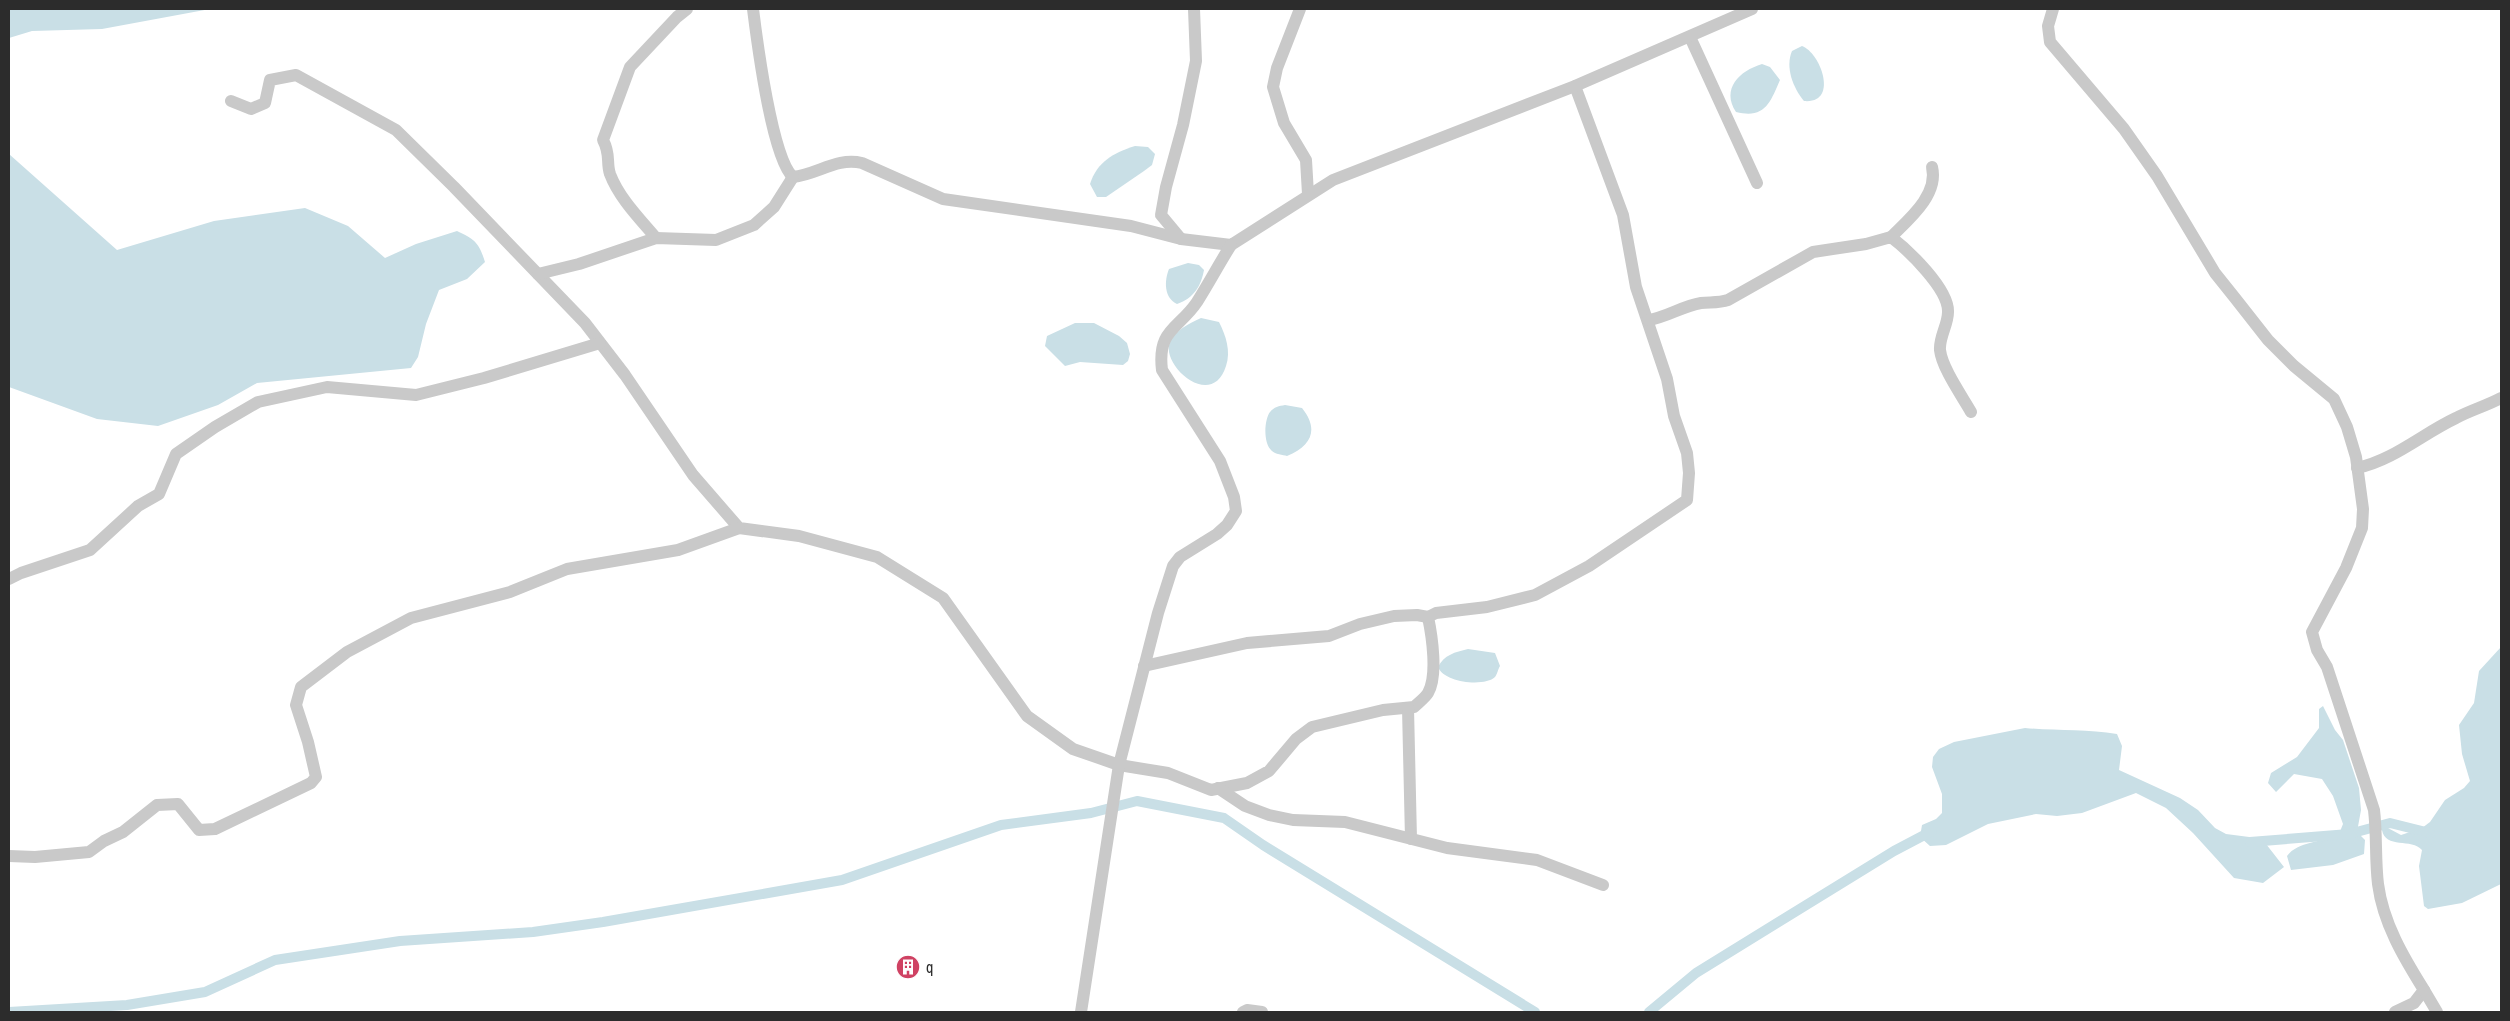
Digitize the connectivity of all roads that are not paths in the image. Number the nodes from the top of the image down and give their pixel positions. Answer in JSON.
{"nodes":[{"id":1,"x":687,"y":9,"type":"edge"},
{"id":2,"x":753,"y":9,"type":"edge"},
{"id":3,"x":1194,"y":9,"type":"edge"},
{"id":4,"x":1300,"y":9,"type":"edge"},
{"id":5,"x":1752,"y":9,"type":"edge"},
{"id":6,"x":2053,"y":9,"type":"edge"},
{"id":7,"x":1690,"y":37,"type":"junction"},
{"id":8,"x":1575,"y":86,"type":"junction"},
{"id":9,"x":231,"y":101,"type":"dead end"},
{"id":10,"x":1932,"y":167,"type":"dead end"},
{"id":11,"x":793,"y":178,"type":"junction"},
{"id":12,"x":1757,"y":183,"type":"dead end"},
{"id":13,"x":1308,"y":194,"type":"junction"},
{"id":14,"x":1891,"y":237,"type":"junction"},
{"id":15,"x":656,"y":238,"type":"junction"},
{"id":16,"x":1181,"y":239,"type":"junction"},
{"id":17,"x":1230,"y":245,"type":"junction"},
{"id":18,"x":538,"y":274,"type":"junction"},
{"id":19,"x":1648,"y":320,"type":"junction"},
{"id":20,"x":600,"y":343,"type":"junction"},
{"id":21,"x":2501,"y":398,"type":"edge"},
{"id":22,"x":1971,"y":412,"type":"dead end"},
{"id":23,"x":2357,"y":468,"type":"junction"},
{"id":24,"x":739,"y":528,"type":"junction"},
{"id":25,"x":9,"y":579,"type":"edge"},
{"id":26,"x":1428,"y":617,"type":"junction"},
{"id":27,"x":1144,"y":666,"type":"junction"},
{"id":28,"x":1408,"y":708,"type":"junction"},
{"id":29,"x":1119,"y":765,"type":"junction"},
{"id":30,"x":1218,"y":788,"type":"junction"},
{"id":31,"x":1410,"y":839,"type":"junction"},
{"id":32,"x":9,"y":856,"type":"edge"},
{"id":33,"x":1603,"y":885,"type":"dead end"},
{"id":34,"x":2424,"y":990,"type":"junction"},
{"id":35,"x":1081,"y":1012,"type":"edge"},
{"id":36,"x":1243,"y":1012,"type":"edge"},
{"id":37,"x":1262,"y":1012,"type":"edge"},
{"id":38,"x":2395,"y":1012,"type":"edge"},
{"id":39,"x":2437,"y":1012,"type":"edge"}],
"edges":[{"from":1,"to":15,"type":"street"},
{"from":2,"to":11,"type":"street"},
{"from":3,"to":16,"type":"street"},
{"from":4,"to":13,"type":"street"},
{"from":5,"to":7,"type":"street"},
{"from":6,"to":23,"type":"street"},
{"from":7,"to":8,"type":"street"},
{"from":7,"to":12,"type":"street"},
{"from":8,"to":13,"type":"street"},
{"from":8,"to":19,"type":"street"},
{"from":9,"to":18,"type":"street"},
{"from":10,"to":14,"type":"street"},
{"from":11,"to":15,"type":"street"},
{"from":11,"to":16,"type":"street"},
{"from":13,"to":17,"type":"street"},
{"from":14,"to":19,"type":"street"},
{"from":14,"to":22,"type":"street"},
{"from":15,"to":18,"type":"street"},
{"from":16,"to":17,"type":"street"},
{"from":17,"to":27,"type":"street"},
{"from":18,"to":20,"type":"street"},
{"from":19,"to":26,"type":"street"},
{"from":20,"to":24,"type":"street"},
{"from":20,"to":25,"type":"street"},
{"from":21,"to":23,"type":"street"},
{"from":23,"to":34,"type":"street"},
{"from":24,"to":29,"type":"street"},
{"from":24,"to":32,"type":"street"},
{"from":26,"to":27,"type":"street"},
{"from":26,"to":28,"type":"street"},
{"from":27,"to":29,"type":"street"},
{"from":28,"to":30,"type":"street"},
{"from":28,"to":31,"type":"street"},
{"from":29,"to":30,"type":"street"},
{"from":29,"to":35,"type":"street"},
{"from":30,"to":31,"type":"street"},
{"from":31,"to":33,"type":"street"},
{"from":34,"to":38,"type":"street"},
{"from":34,"to":39,"type":"street"},
{"from":36,"to":37,"type":"street"}]}
